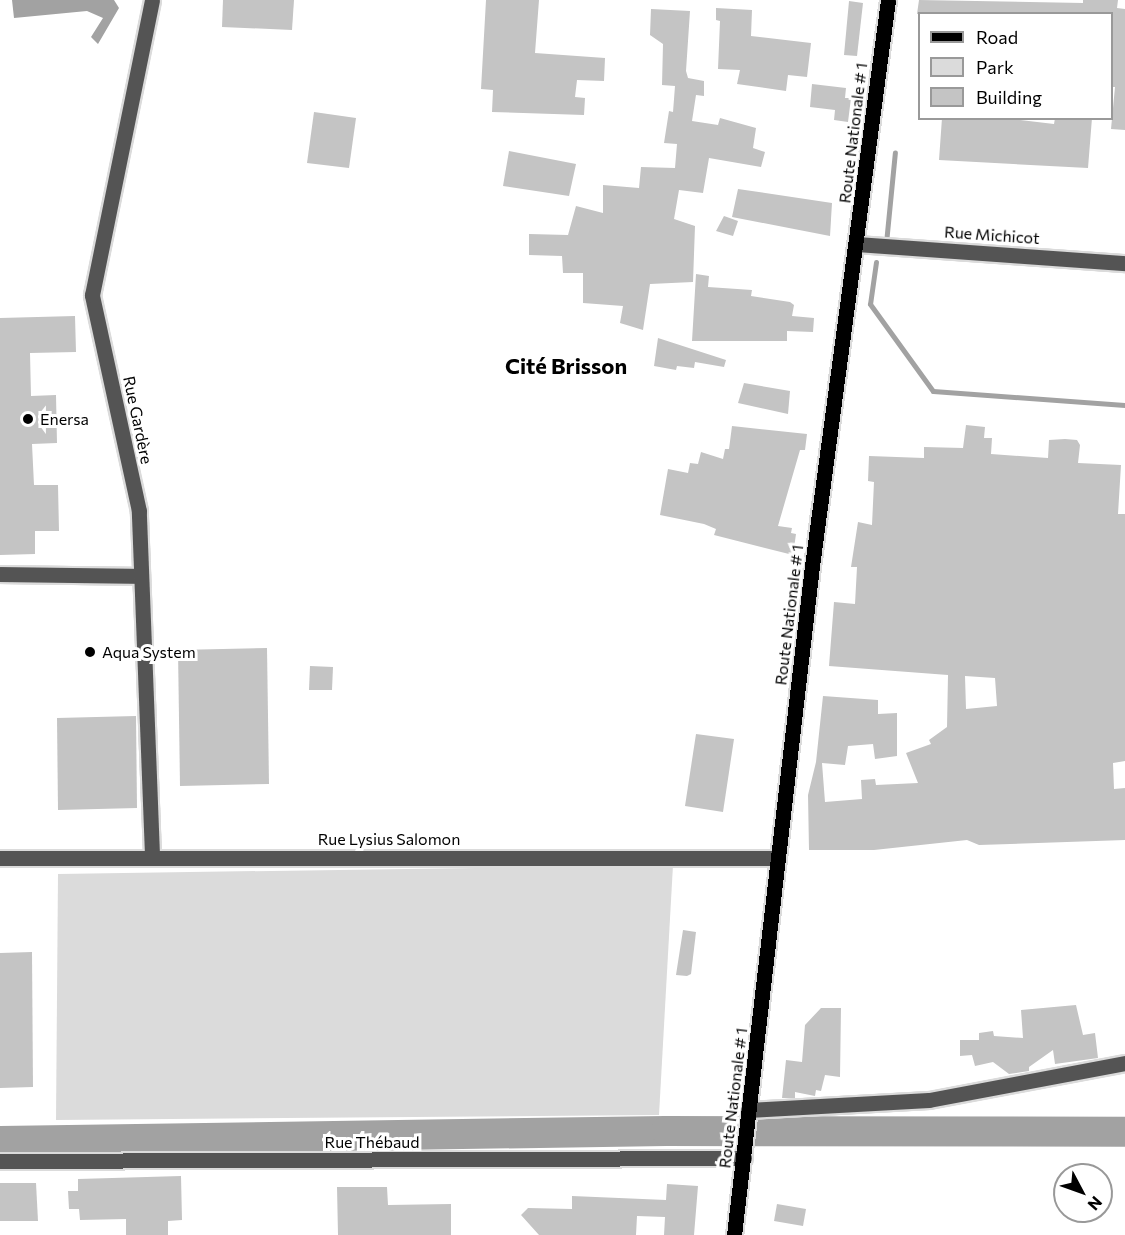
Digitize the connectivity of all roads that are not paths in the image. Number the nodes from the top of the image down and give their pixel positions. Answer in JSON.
{"nodes":[{"id":1,"x":152,"y":0,"type":"edge"},
{"id":2,"x":888,"y":0,"type":"edge"},
{"id":3,"x":856,"y":244,"type":"junction"},
{"id":4,"x":1125,"y":263,"type":"edge"},
{"id":5,"x":0,"y":574,"type":"edge"},
{"id":6,"x":140,"y":576,"type":"junction"},
{"id":7,"x":152,"y":855,"type":"junction"},
{"id":8,"x":0,"y":858,"type":"edge"},
{"id":9,"x":778,"y":858,"type":"junction"},
{"id":10,"x":1125,"y":1063,"type":"edge"},
{"id":11,"x":748,"y":1110,"type":"junction"},
{"id":12,"x":744,"y":1158,"type":"junction"},
{"id":13,"x":0,"y":1161,"type":"edge"},
{"id":14,"x":734,"y":1235,"type":"edge"}],
"edges":[{"from":1,"to":6,"type":"street","name":"Rue Gardère"},
{"from":2,"to":3,"type":"main road","name":"Route Nationale # 1"},
{"from":3,"to":4,"type":"street","name":"Rue Michicot"},
{"from":3,"to":9,"type":"main road","name":"Route Nationale # 1"},
{"from":5,"to":6,"type":"street"},
{"from":6,"to":7,"type":"street","name":"Rue Gardère"},
{"from":7,"to":8,"type":"street","name":"Rue Lysius Salomon"},
{"from":7,"to":9,"type":"street","name":"Rue Lysius Salomon"},
{"from":9,"to":11,"type":"main road","name":"Route Nationale # 1"},
{"from":10,"to":11,"type":"street"},
{"from":11,"to":12,"type":"main road","name":"Route Nationale # 1"},
{"from":12,"to":13,"type":"street","name":"Rue Thébaud"},
{"from":12,"to":14,"type":"main road","name":"Route Nationale # 1"}]}
